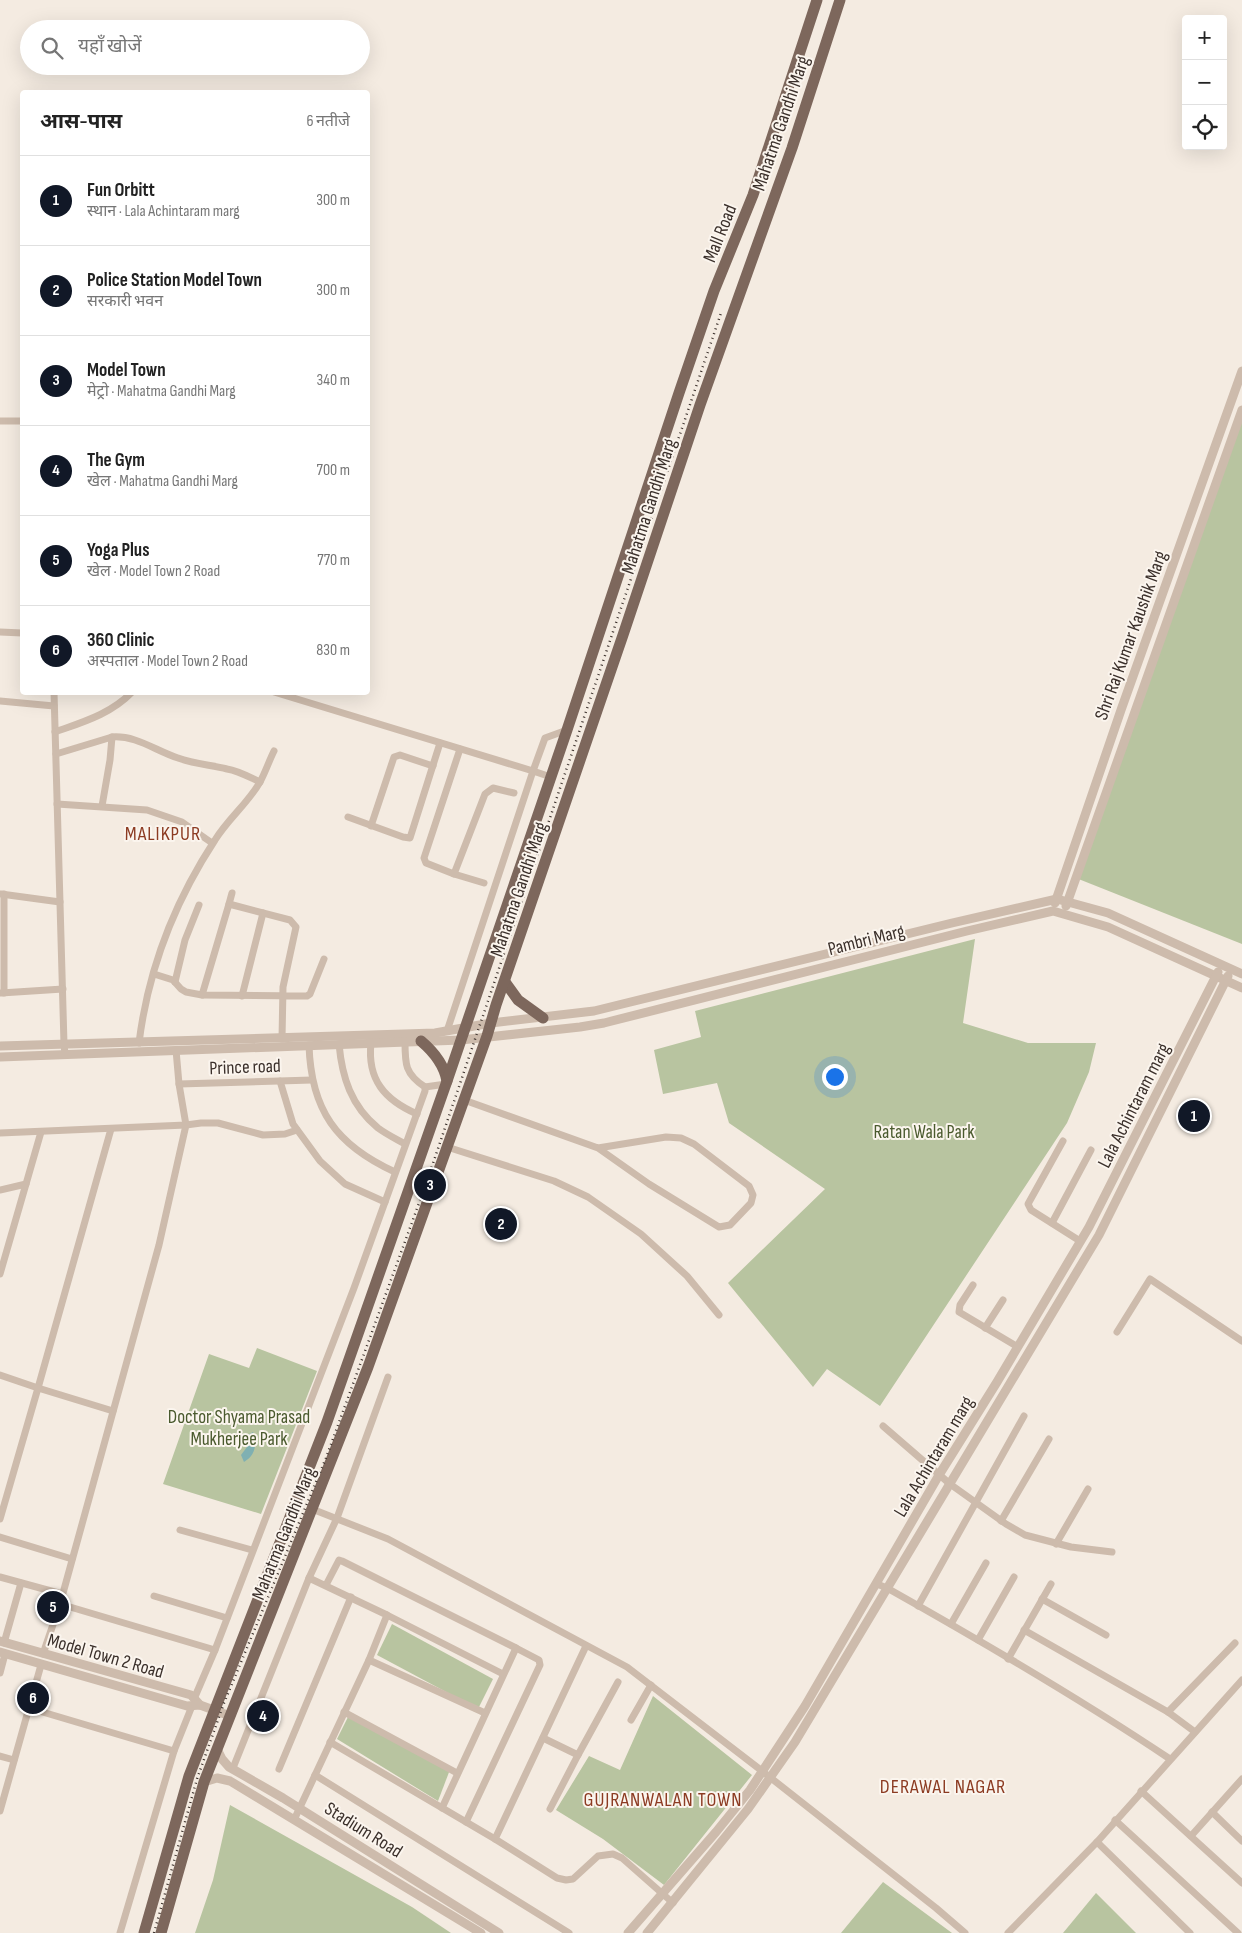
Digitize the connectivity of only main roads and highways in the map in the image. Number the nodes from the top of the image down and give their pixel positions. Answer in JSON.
{"nodes":[{"id":1,"x":817,"y":0,"type":"edge"},
{"id":2,"x":840,"y":0,"type":"edge"},
{"id":3,"x":741,"y":224,"type":"junction"},
{"id":4,"x":762,"y":230,"type":"junction"},
{"id":5,"x":679,"y":393,"type":"joint"},
{"id":6,"x":505,"y":982,"type":"junction"},
{"id":7,"x":543,"y":1018,"type":"road end"},
{"id":8,"x":421,"y":1041,"type":"road end"},
{"id":9,"x":447,"y":1082,"type":"junction"},
{"id":10,"x":144,"y":1933,"type":"edge"},
{"id":11,"x":161,"y":1933,"type":"edge"}],
"edges":[{"from":1,"to":3,"type":"main road","name":"Mall Road"},
{"from":2,"to":4,"type":"main road","name":"Mahatma Gandhi Marg"},
{"from":3,"to":4,"type":"main road"},
{"from":3,"to":5,"type":"main road","name":"Mall Road"},
{"from":4,"to":6,"type":"main road","name":"Mahatma Gandhi Marg"},
{"from":5,"to":9,"type":"main road","name":"Mahatma Gandhi Marg"},
{"from":6,"to":7,"type":"main road"},
{"from":6,"to":11,"type":"main road","name":"Mahatma Gandhi Marg"},
{"from":8,"to":9,"type":"main road"},
{"from":9,"to":10,"type":"main road","name":"Mahatma Gandhi Marg"}]}
